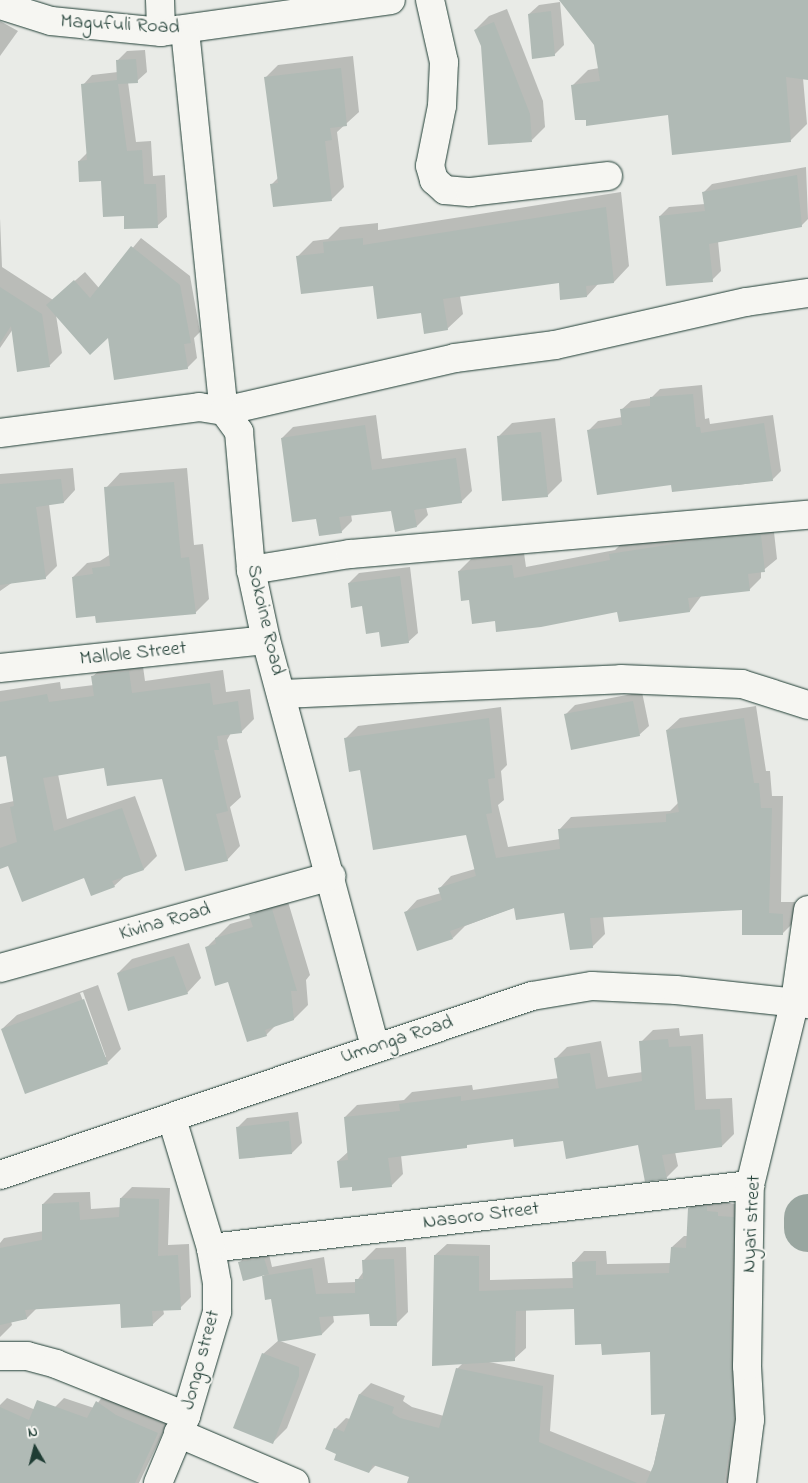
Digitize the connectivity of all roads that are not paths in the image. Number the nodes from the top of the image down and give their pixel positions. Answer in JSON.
{"nodes":[{"id":1,"x":160,"y":0,"type":"edge"},
{"id":2,"x":391,"y":0,"type":"edge"},
{"id":3,"x":430,"y":0,"type":"edge"},
{"id":4,"x":0,"y":5,"type":"edge"},
{"id":5,"x":173,"y":31,"type":"junction"},
{"id":6,"x":608,"y":176,"type":"dead end"},
{"id":7,"x":808,"y":293,"type":"edge"},
{"id":8,"x":224,"y":412,"type":"junction"},
{"id":9,"x":0,"y":433,"type":"edge"},
{"id":10,"x":808,"y":515,"type":"edge"},
{"id":11,"x":252,"y":570,"type":"junction"},
{"id":12,"x":266,"y":640,"type":"junction"},
{"id":13,"x":0,"y":668,"type":"edge"},
{"id":14,"x":282,"y":694,"type":"junction"},
{"id":15,"x":808,"y":705,"type":"edge"},
{"id":16,"x":331,"y":876,"type":"junction"},
{"id":17,"x":808,"y":910,"type":"edge"},
{"id":18,"x":0,"y":968,"type":"edge"},
{"id":19,"x":801,"y":1002,"type":"edge"},
{"id":20,"x":375,"y":1047,"type":"junction"},
{"id":21,"x":172,"y":1119,"type":"junction"},
{"id":22,"x":0,"y":1175,"type":"edge"},
{"id":23,"x":750,"y":1185,"type":"junction"},
{"id":24,"x":211,"y":1248,"type":"junction"},
{"id":25,"x":0,"y":1356,"type":"edge"},
{"id":26,"x":182,"y":1424,"type":"junction"},
{"id":27,"x":158,"y":1483,"type":"edge"},
{"id":28,"x":295,"y":1483,"type":"edge"},
{"id":29,"x":742,"y":1483,"type":"edge"}],
"edges":[{"from":1,"to":5,"type":"street"},
{"from":2,"to":5,"type":"street","name":"Magufuli Road"},
{"from":3,"to":6,"type":"street"},
{"from":4,"to":5,"type":"street","name":"Magufuli Road"},
{"from":5,"to":8,"type":"street"},
{"from":7,"to":8,"type":"street"},
{"from":8,"to":9,"type":"street"},
{"from":8,"to":11,"type":"street","name":"Sokoine Road"},
{"from":10,"to":11,"type":"street"},
{"from":11,"to":12,"type":"street","name":"Sokoine Road"},
{"from":12,"to":13,"type":"street","name":"Mallole Street"},
{"from":12,"to":14,"type":"street","name":"Sokoine Road"},
{"from":14,"to":15,"type":"street"},
{"from":14,"to":16,"type":"street","name":"Sokoine Road"},
{"from":16,"to":18,"type":"street","name":"Kivina Road"},
{"from":16,"to":20,"type":"street","name":"Sokoine Road"},
{"from":17,"to":19,"type":"street","name":"Nyari street"},
{"from":19,"to":20,"type":"street","name":"Umonga Road"},
{"from":19,"to":23,"type":"street","name":"Nyari street"},
{"from":20,"to":21,"type":"street","name":"Umonga Road"},
{"from":21,"to":22,"type":"street","name":"Umonga Road"},
{"from":21,"to":24,"type":"street","name":"Jongo street"},
{"from":23,"to":24,"type":"street","name":"Nasoro Street"},
{"from":23,"to":29,"type":"street","name":"Nyari street"},
{"from":24,"to":26,"type":"street","name":"Jongo street"},
{"from":25,"to":26,"type":"street"},
{"from":26,"to":27,"type":"street","name":"Jongo street"},
{"from":26,"to":28,"type":"street"}]}
